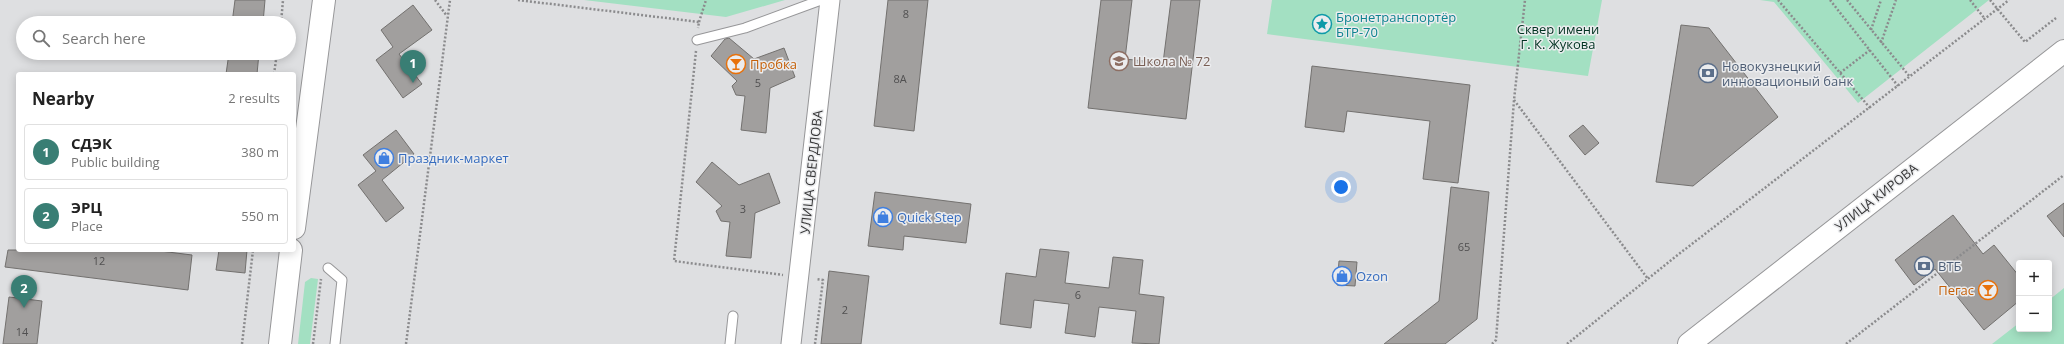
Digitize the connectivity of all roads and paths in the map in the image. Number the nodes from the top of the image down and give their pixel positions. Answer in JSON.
{"nodes":[{"id":1,"x":283,"y":0,"type":"edge"},
{"id":2,"x":324,"y":0,"type":"edge"},
{"id":3,"x":435,"y":0,"type":"edge"},
{"id":4,"x":450,"y":0,"type":"edge"},
{"id":5,"x":518,"y":0,"type":"edge"},
{"id":6,"x":706,"y":0,"type":"edge"},
{"id":7,"x":821,"y":0,"type":"edge"},
{"id":8,"x":830,"y":0,"type":"edge"},
{"id":9,"x":1526,"y":0,"type":"edge"},
{"id":10,"x":1778,"y":0,"type":"edge"},
{"id":11,"x":1830,"y":0,"type":"edge"},
{"id":12,"x":1847,"y":0,"type":"edge"},
{"id":13,"x":1881,"y":0,"type":"edge"},
{"id":14,"x":1896,"y":0,"type":"edge"},
{"id":15,"x":1970,"y":0,"type":"edge"},
{"id":16,"x":1990,"y":0,"type":"edge"},
{"id":17,"x":2009,"y":0,"type":"edge"},
{"id":18,"x":1998,"y":9,"type":"junction"},
{"id":19,"x":281,"y":16,"type":"edge"},
{"id":20,"x":448,"y":16,"type":"junction"},
{"id":21,"x":2056,"y":18,"type":"dead end"},
{"id":22,"x":1985,"y":19,"type":"junction"},
{"id":23,"x":699,"y":22,"type":"junction"},
{"id":24,"x":1871,"y":30,"type":"junction"},
{"id":25,"x":697,"y":40,"type":"junction"},
{"id":26,"x":1881,"y":43,"type":"junction"},
{"id":27,"x":1870,"y":50,"type":"junction"},
{"id":28,"x":2064,"y":51,"type":"edge"},
{"id":29,"x":276,"y":60,"type":"edge"},
{"id":30,"x":274,"y":72,"type":"edge"},
{"id":31,"x":1840,"y":73,"type":"junction"},
{"id":32,"x":1910,"y":78,"type":"junction"},
{"id":33,"x":1898,"y":86,"type":"junction"},
{"id":34,"x":1514,"y":100,"type":"junction"},
{"id":35,"x":1870,"y":108,"type":"junction"},
{"id":36,"x":2064,"y":174,"type":"edge"},
{"id":37,"x":296,"y":213,"type":"edge"},
{"id":38,"x":253,"y":252,"type":"edge"},
{"id":39,"x":291,"y":252,"type":"edge"},
{"id":40,"x":328,"y":268,"type":"dead end"},
{"id":41,"x":321,"y":275,"type":"dead end"},
{"id":42,"x":799,"y":277,"type":"junction"},
{"id":43,"x":1648,"y":279,"type":"junction"},
{"id":44,"x":733,"y":316,"type":"dead end"},
{"id":45,"x":242,"y":344,"type":"edge"},
{"id":46,"x":280,"y":344,"type":"edge"},
{"id":47,"x":313,"y":344,"type":"edge"},
{"id":48,"x":335,"y":344,"type":"edge"},
{"id":49,"x":406,"y":344,"type":"edge"},
{"id":50,"x":730,"y":344,"type":"edge"},
{"id":51,"x":791,"y":344,"type":"edge"},
{"id":52,"x":815,"y":344,"type":"edge"},
{"id":53,"x":1492,"y":344,"type":"edge"},
{"id":54,"x":1567,"y":344,"type":"edge"},
{"id":55,"x":1689,"y":344,"type":"edge"},
{"id":56,"x":1846,"y":344,"type":"edge"}],
"edges":[{"from":1,"to":19,"type":"path"},
{"from":2,"to":37,"type":"main road"},
{"from":3,"to":20,"type":"path"},
{"from":4,"to":20,"type":"path"},
{"from":5,"to":23,"type":"path"},
{"from":6,"to":23,"type":"path"},
{"from":7,"to":25,"type":"lane"},
{"from":8,"to":42,"type":"street","name":"УЛИЦА СВЕРДЛОВА"},
{"from":9,"to":34,"type":"path"},
{"from":10,"to":31,"type":"path"},
{"from":11,"to":27,"type":"path"},
{"from":12,"to":24,"type":"path"},
{"from":13,"to":24,"type":"path"},
{"from":14,"to":26,"type":"path"},
{"from":15,"to":22,"type":"path"},
{"from":16,"to":18,"type":"path"},
{"from":17,"to":18,"type":"path"},
{"from":18,"to":21,"type":"path"},
{"from":18,"to":22,"type":"path"},
{"from":20,"to":49,"type":"path"},
{"from":22,"to":32,"type":"path"},
{"from":23,"to":25,"type":"path"},
{"from":24,"to":26,"type":"path"},
{"from":25,"to":42,"type":"path"},
{"from":26,"to":32,"type":"path"},
{"from":27,"to":31,"type":"path"},
{"from":27,"to":33,"type":"path"},
{"from":28,"to":55,"type":"main road","name":"УЛИЦА КИРОВА"},
{"from":29,"to":30,"type":"path"},
{"from":31,"to":35,"type":"path"},
{"from":32,"to":33,"type":"path"},
{"from":33,"to":35,"type":"path"},
{"from":34,"to":43,"type":"path"},
{"from":34,"to":53,"type":"path"},
{"from":35,"to":43,"type":"path"},
{"from":36,"to":56,"type":"path"},
{"from":38,"to":45,"type":"path"},
{"from":39,"to":46,"type":"main road"},
{"from":40,"to":48,"type":"lane"},
{"from":41,"to":47,"type":"path"},
{"from":42,"to":51,"type":"street","name":"УЛИЦА СВЕРДЛОВА"},
{"from":42,"to":52,"type":"path"},
{"from":43,"to":54,"type":"path"},
{"from":44,"to":50,"type":"lane"}]}
